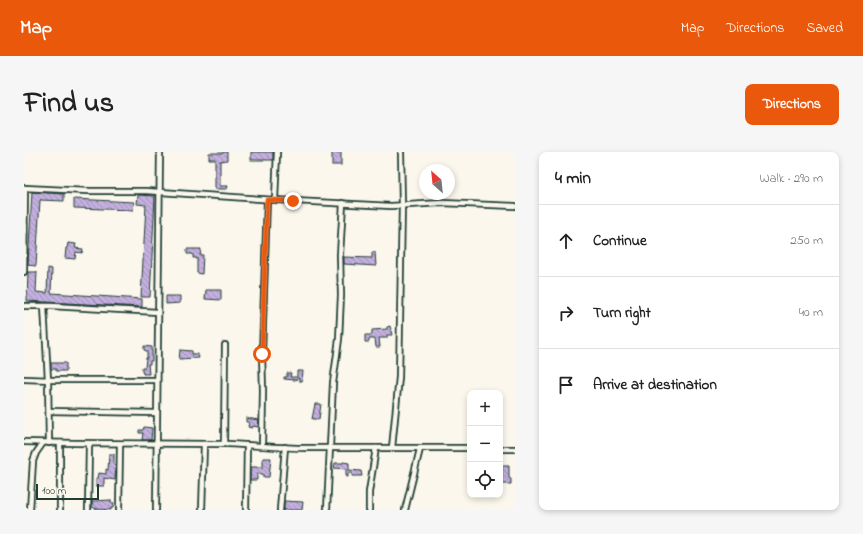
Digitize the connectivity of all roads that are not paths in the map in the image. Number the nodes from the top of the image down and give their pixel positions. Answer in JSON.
{"nodes":[{"id":1,"x":160,"y":152,"type":"edge"},
{"id":2,"x":277,"y":152,"type":"edge"},
{"id":3,"x":401,"y":152,"type":"edge"},
{"id":4,"x":25,"y":188,"type":"edge"},
{"id":5,"x":159,"y":192,"type":"junction"},
{"id":6,"x":267,"y":200,"type":"junction"},
{"id":7,"x":275,"y":200,"type":"junction"},
{"id":8,"x":343,"y":203,"type":"junction"},
{"id":9,"x":402,"y":205,"type":"junction"},
{"id":10,"x":515,"y":206,"type":"edge"},
{"id":11,"x":24,"y":272,"type":"edge"},
{"id":12,"x":24,"y":306,"type":"edge"},
{"id":13,"x":44,"y":306,"type":"junction"},
{"id":14,"x":158,"y":312,"type":"junction"},
{"id":15,"x":225,"y":345,"type":"dead end"},
{"id":16,"x":24,"y":379,"type":"edge"},
{"id":17,"x":48,"y":380,"type":"junction"},
{"id":18,"x":157,"y":380,"type":"junction"},
{"id":19,"x":49,"y":411,"type":"junction"},
{"id":20,"x":157,"y":413,"type":"junction"},
{"id":21,"x":24,"y":442,"type":"edge"},
{"id":22,"x":43,"y":443,"type":"junction"},
{"id":23,"x":49,"y":443,"type":"junction"},
{"id":24,"x":60,"y":443,"type":"junction"},
{"id":25,"x":89,"y":444,"type":"junction"},
{"id":26,"x":120,"y":444,"type":"junction"},
{"id":27,"x":157,"y":444,"type":"junction"},
{"id":28,"x":204,"y":444,"type":"junction"},
{"id":29,"x":224,"y":444,"type":"junction"},
{"id":30,"x":247,"y":445,"type":"junction"},
{"id":31,"x":262,"y":446,"type":"junction"},
{"id":32,"x":285,"y":447,"type":"junction"},
{"id":33,"x":330,"y":448,"type":"junction"},
{"id":34,"x":376,"y":448,"type":"junction"},
{"id":35,"x":392,"y":448,"type":"junction"},
{"id":36,"x":420,"y":448,"type":"junction"},
{"id":37,"x":467,"y":448,"type":"edge"},
{"id":38,"x":503,"y":449,"type":"edge"},
{"id":39,"x":515,"y":449,"type":"edge"},
{"id":40,"x":31,"y":494,"type":"junction"},
{"id":41,"x":24,"y":496,"type":"edge"},
{"id":42,"x":30,"y":510,"type":"edge"},
{"id":43,"x":60,"y":510,"type":"edge"},
{"id":44,"x":88,"y":510,"type":"edge"},
{"id":45,"x":119,"y":510,"type":"edge"},
{"id":46,"x":156,"y":510,"type":"edge"},
{"id":47,"x":202,"y":510,"type":"edge"},
{"id":48,"x":246,"y":510,"type":"edge"},
{"id":49,"x":280,"y":510,"type":"edge"},
{"id":50,"x":327,"y":510,"type":"edge"},
{"id":51,"x":369,"y":510,"type":"edge"},
{"id":52,"x":405,"y":510,"type":"edge"}],
"edges":[{"from":1,"to":5,"type":"street"},
{"from":2,"to":7,"type":"street"},
{"from":3,"to":9,"type":"street"},
{"from":4,"to":5,"type":"street"},
{"from":4,"to":11,"type":"street"},
{"from":5,"to":6,"type":"street"},
{"from":5,"to":14,"type":"street"},
{"from":6,"to":7,"type":"street"},
{"from":6,"to":31,"type":"street"},
{"from":7,"to":8,"type":"street"},
{"from":8,"to":9,"type":"street"},
{"from":8,"to":33,"type":"street"},
{"from":9,"to":10,"type":"street"},
{"from":9,"to":35,"type":"street"},
{"from":12,"to":13,"type":"street"},
{"from":13,"to":14,"type":"street"},
{"from":13,"to":17,"type":"street"},
{"from":14,"to":18,"type":"street"},
{"from":15,"to":29,"type":"street"},
{"from":16,"to":17,"type":"street"},
{"from":17,"to":18,"type":"street"},
{"from":17,"to":19,"type":"street"},
{"from":18,"to":20,"type":"street"},
{"from":19,"to":20,"type":"street"},
{"from":19,"to":23,"type":"street"},
{"from":20,"to":27,"type":"street"},
{"from":21,"to":22,"type":"street"},
{"from":22,"to":23,"type":"street"},
{"from":22,"to":40,"type":"street"},
{"from":23,"to":24,"type":"street"},
{"from":24,"to":25,"type":"street"},
{"from":24,"to":43,"type":"street"},
{"from":25,"to":26,"type":"street"},
{"from":25,"to":44,"type":"street"},
{"from":26,"to":27,"type":"street"},
{"from":26,"to":45,"type":"street"},
{"from":27,"to":28,"type":"street"},
{"from":27,"to":46,"type":"street"},
{"from":28,"to":29,"type":"street"},
{"from":28,"to":47,"type":"street"},
{"from":29,"to":30,"type":"street"},
{"from":30,"to":31,"type":"street"},
{"from":30,"to":48,"type":"street"},
{"from":31,"to":32,"type":"street"},
{"from":32,"to":33,"type":"street"},
{"from":32,"to":49,"type":"street"},
{"from":33,"to":34,"type":"street"},
{"from":33,"to":50,"type":"street"},
{"from":34,"to":35,"type":"street"},
{"from":34,"to":51,"type":"street"},
{"from":35,"to":36,"type":"street"},
{"from":36,"to":37,"type":"street"},
{"from":36,"to":52,"type":"street"},
{"from":38,"to":39,"type":"street"},
{"from":40,"to":41,"type":"street"},
{"from":40,"to":42,"type":"street"}]}
